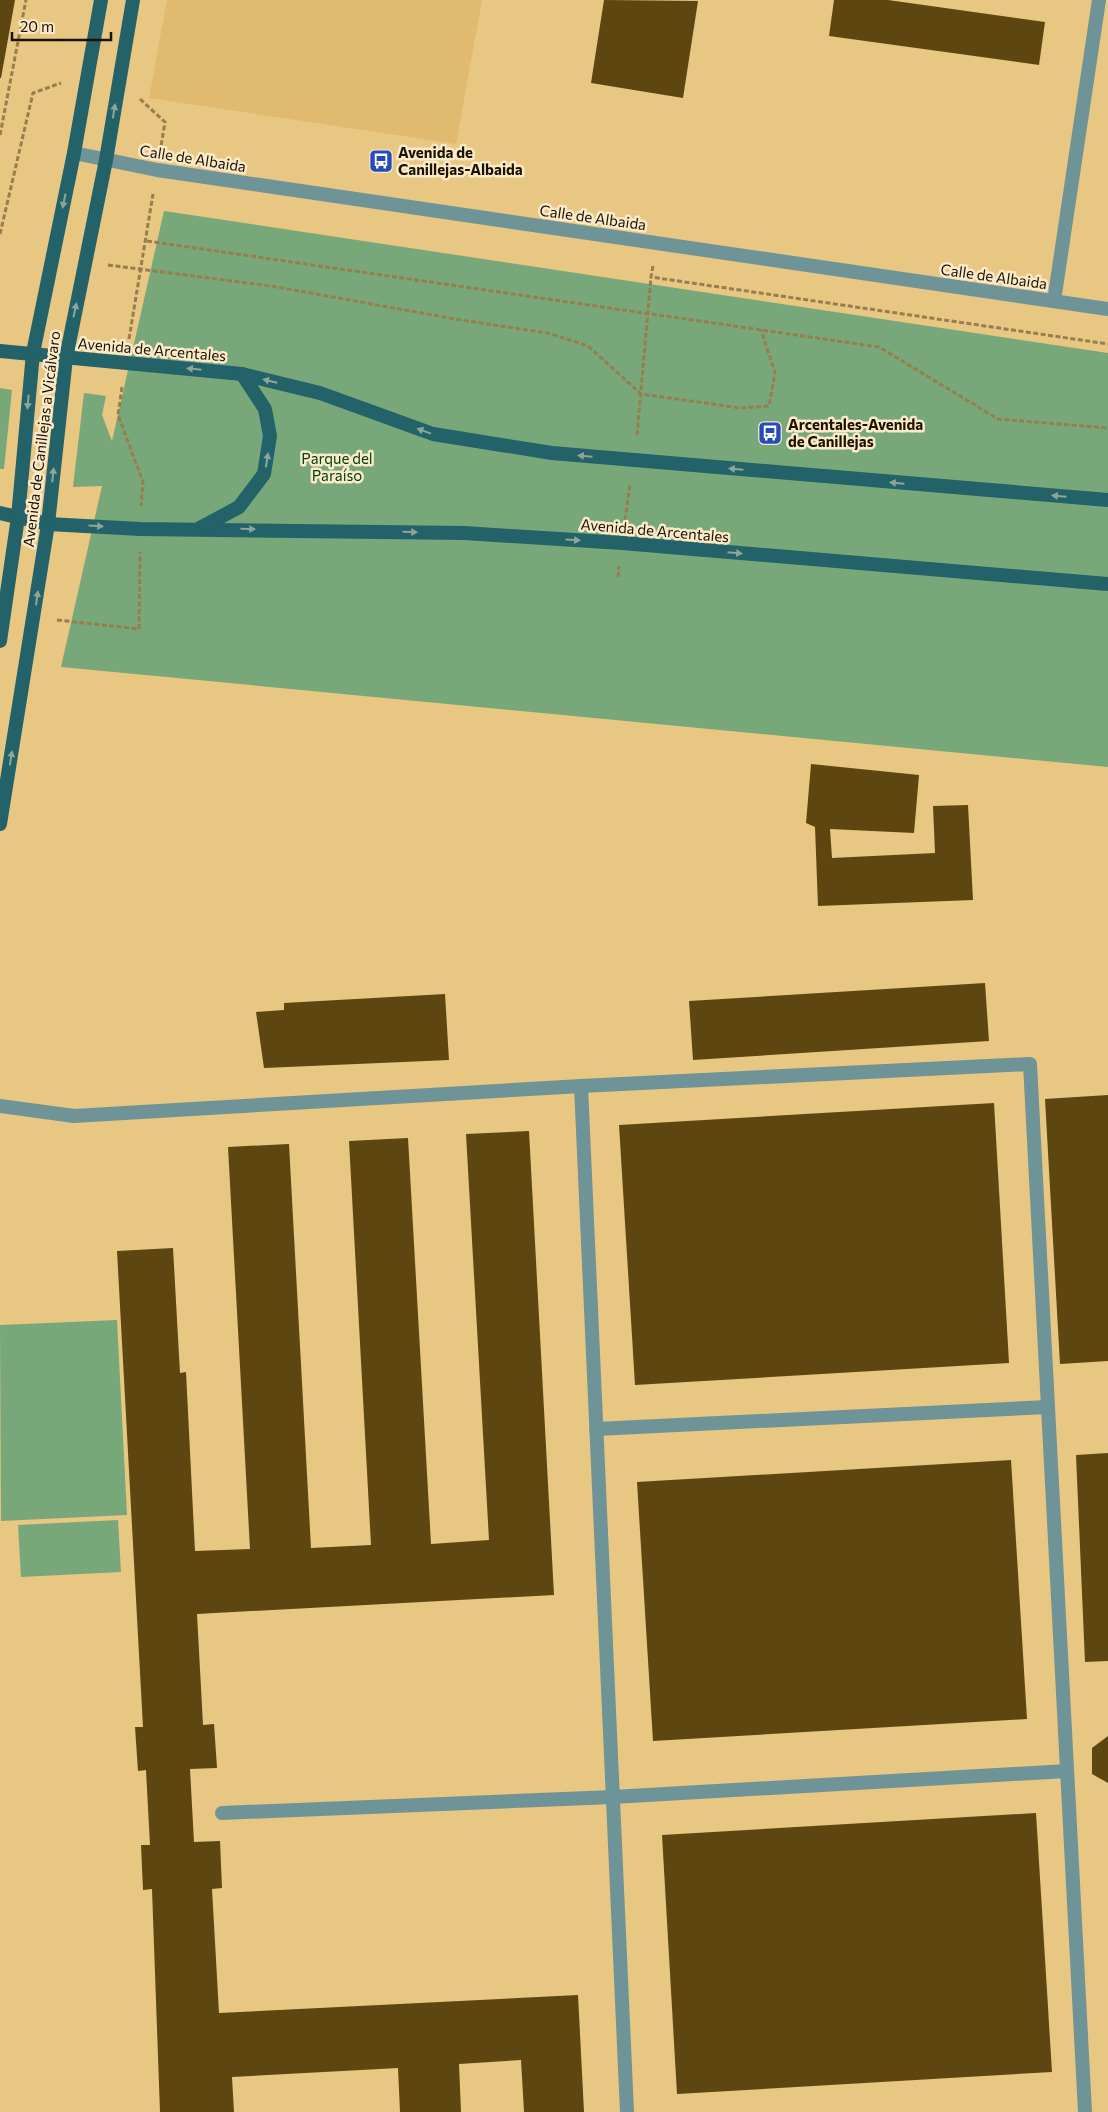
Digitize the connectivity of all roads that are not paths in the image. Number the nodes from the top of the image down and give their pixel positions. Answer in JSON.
{"nodes":[{"id":1,"x":101,"y":0,"type":"edge"},
{"id":2,"x":133,"y":0,"type":"edge"},
{"id":3,"x":1099,"y":0,"type":"edge"},
{"id":4,"x":74,"y":153,"type":"junction"},
{"id":5,"x":106,"y":160,"type":"junction"},
{"id":6,"x":1054,"y":301,"type":"junction"},
{"id":7,"x":1108,"y":309,"type":"edge"},
{"id":8,"x":0,"y":351,"type":"edge"},
{"id":9,"x":33,"y":353,"type":"junction"},
{"id":10,"x":66,"y":358,"type":"junction"},
{"id":11,"x":242,"y":374,"type":"junction"},
{"id":12,"x":1108,"y":500,"type":"edge"},
{"id":13,"x":0,"y":513,"type":"edge"},
{"id":14,"x":18,"y":517,"type":"junction"},
{"id":15,"x":48,"y":524,"type":"junction"},
{"id":16,"x":199,"y":528,"type":"junction"},
{"id":17,"x":1108,"y":584,"type":"edge"},
{"id":18,"x":0,"y":641,"type":"edge"},
{"id":19,"x":0,"y":824,"type":"edge"},
{"id":20,"x":581,"y":1086,"type":"junction"},
{"id":21,"x":0,"y":1106,"type":"edge"},
{"id":22,"x":1047,"y":1407,"type":"junction"},
{"id":23,"x":596,"y":1429,"type":"junction"},
{"id":24,"x":1067,"y":1771,"type":"junction"},
{"id":25,"x":613,"y":1797,"type":"junction"},
{"id":26,"x":222,"y":1813,"type":"dead end"},
{"id":27,"x":627,"y":2112,"type":"edge"},
{"id":28,"x":1086,"y":2112,"type":"edge"}],
"edges":[{"from":1,"to":4,"type":"main road","name":"Avenida de Canillejas a Vicálvaro"},
{"from":5,"to":2,"type":"main road","name":"Avenida de Canillejas a Vicálvaro","one_way":true},
{"from":3,"to":6,"type":"street"},
{"from":4,"to":5,"type":"street","name":"Calle de Albaida"},
{"from":4,"to":9,"type":"main road","name":"Avenida de Canillejas a Vicálvaro","one_way":true},
{"from":5,"to":6,"type":"street","name":"Calle de Albaida"},
{"from":10,"to":5,"type":"main road","name":"Avenida de Canillejas a Vicálvaro","one_way":true},
{"from":6,"to":7,"type":"street","name":"Calle de Albaida"},
{"from":8,"to":9,"type":"main road","name":"Avenida de Arcentales"},
{"from":9,"to":10,"type":"main road","name":"Avenida de Arcentales"},
{"from":9,"to":14,"type":"main road","name":"Avenida de Canillejas a Vicálvaro","one_way":true},
{"from":11,"to":10,"type":"main road","name":"Avenida de Arcentales","one_way":true},
{"from":15,"to":10,"type":"main road","name":"Avenida de Canillejas a Vicálvaro","one_way":true},
{"from":12,"to":11,"type":"main road","name":"Avenida de Arcentales","one_way":true},
{"from":16,"to":11,"type":"main road","name":"Avenida de Arcentales","one_way":true},
{"from":13,"to":14,"type":"main road","name":"Avenida de Arcentales"},
{"from":14,"to":15,"type":"main road","name":"Avenida de Arcentales"},
{"from":14,"to":18,"type":"main road","name":"Avenida de Canillejas a Vicálvaro"},
{"from":15,"to":16,"type":"main road","name":"Avenida de Arcentales","one_way":true},
{"from":19,"to":15,"type":"main road","name":"Avenida de Canillejas a Vicálvaro","one_way":true},
{"from":16,"to":17,"type":"main road","name":"Avenida de Arcentales","one_way":true},
{"from":20,"to":21,"type":"street"},
{"from":20,"to":22,"type":"street"},
{"from":20,"to":23,"type":"street"},
{"from":22,"to":23,"type":"street"},
{"from":22,"to":24,"type":"street"},
{"from":23,"to":25,"type":"street"},
{"from":24,"to":25,"type":"street"},
{"from":24,"to":28,"type":"street"},
{"from":25,"to":26,"type":"street"},
{"from":25,"to":27,"type":"street"}]}
